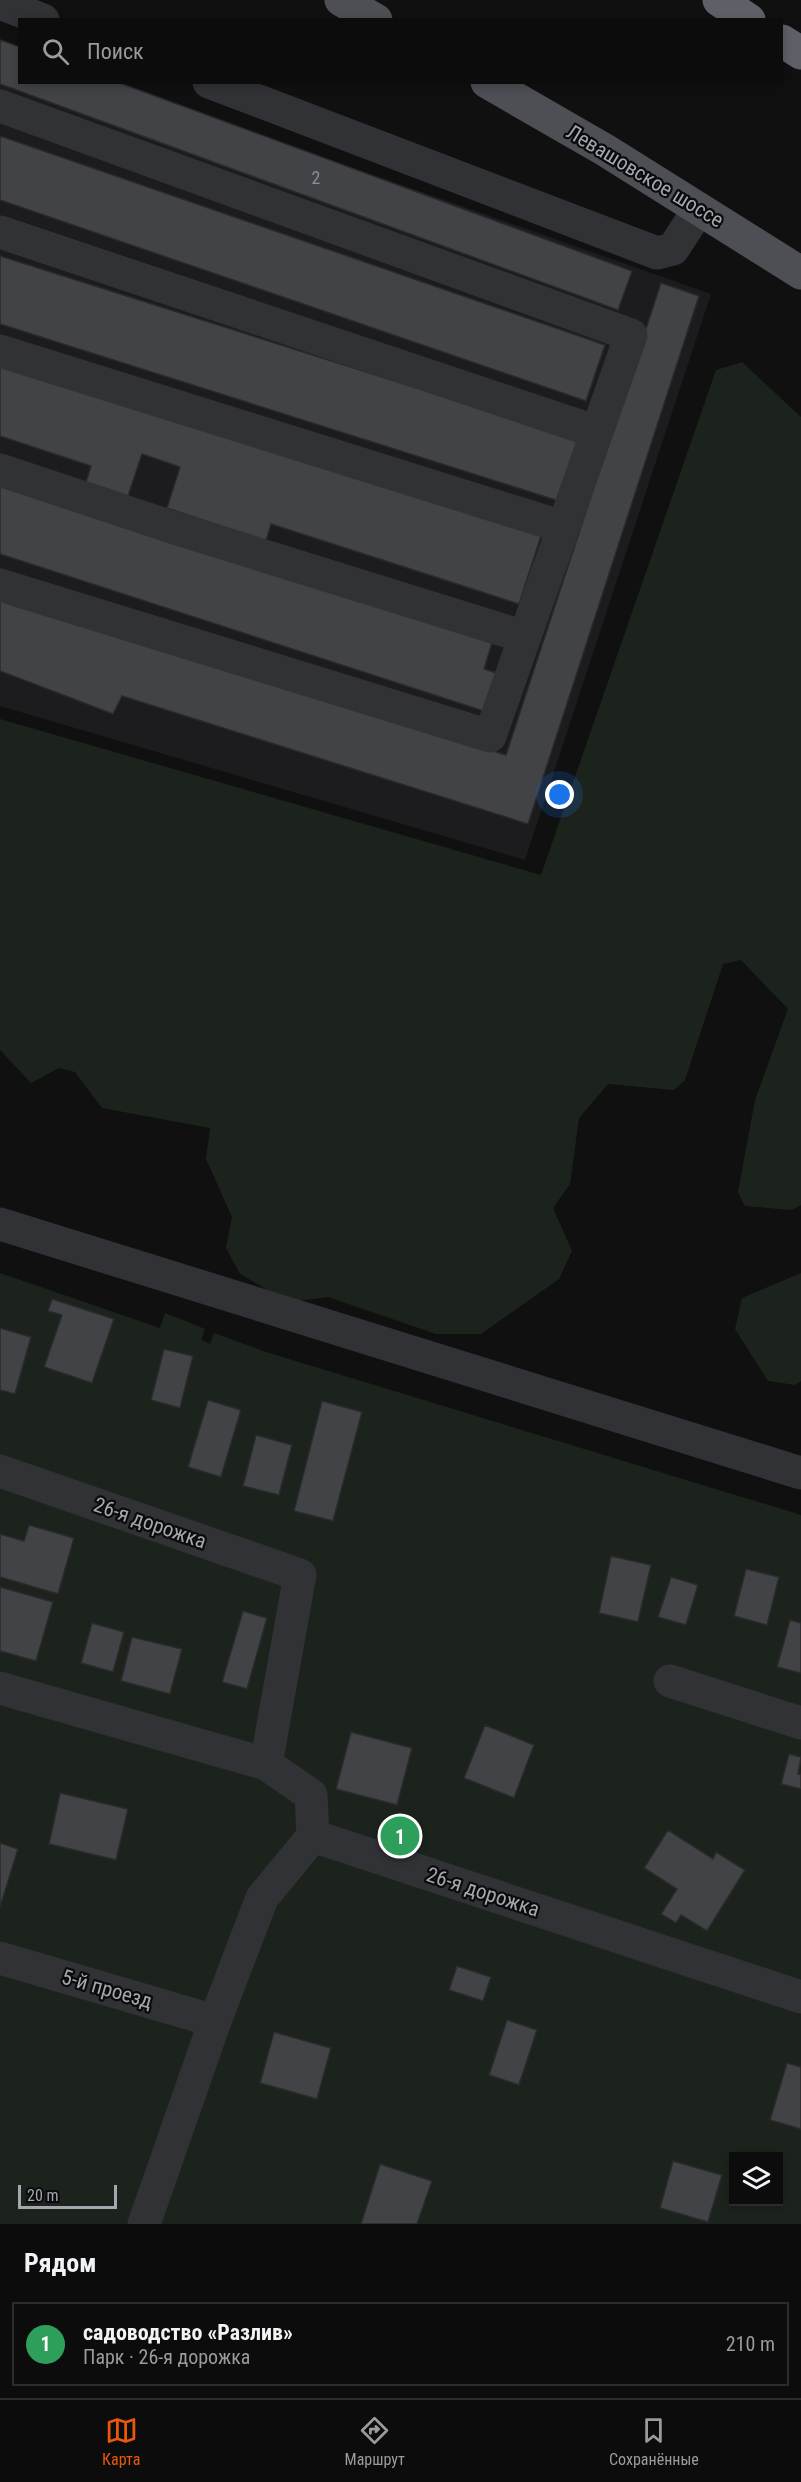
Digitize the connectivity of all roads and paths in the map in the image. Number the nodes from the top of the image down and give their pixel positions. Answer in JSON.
{"nodes":[{"id":1,"x":341,"y":0,"type":"edge"},
{"id":2,"x":719,"y":0,"type":"edge"},
{"id":3,"x":0,"y":3,"type":"edge"},
{"id":4,"x":38,"y":18,"type":"edge"},
{"id":5,"x":372,"y":18,"type":"edge"},
{"id":6,"x":746,"y":18,"type":"edge"},
{"id":7,"x":783,"y":42,"type":"edge"},
{"id":8,"x":801,"y":53,"type":"edge"},
{"id":9,"x":214,"y":84,"type":"edge"},
{"id":10,"x":490,"y":84,"type":"edge"},
{"id":11,"x":0,"y":106,"type":"edge"},
{"id":12,"x":699,"y":209,"type":"junction"},
{"id":13,"x":0,"y":232,"type":"edge"},
{"id":14,"x":801,"y":273,"type":"edge"},
{"id":15,"x":0,"y":351,"type":"edge"},
{"id":16,"x":597,"y":432,"type":"junction"},
{"id":17,"x":0,"y":470,"type":"edge"},
{"id":18,"x":563,"y":527,"type":"junction"},
{"id":19,"x":0,"y":585,"type":"edge"},
{"id":20,"x":525,"y":637,"type":"junction"},
{"id":21,"x":0,"y":1224,"type":"edge"},
{"id":22,"x":0,"y":1472,"type":"edge"},
{"id":23,"x":801,"y":1473,"type":"edge"},
{"id":24,"x":670,"y":1681,"type":"dead end"},
{"id":25,"x":0,"y":1688,"type":"edge"},
{"id":26,"x":801,"y":1723,"type":"edge"},
{"id":27,"x":266,"y":1764,"type":"junction"},
{"id":28,"x":314,"y":1836,"type":"junction"},
{"id":29,"x":0,"y":1958,"type":"edge"},
{"id":30,"x":801,"y":1997,"type":"edge"},
{"id":31,"x":215,"y":2020,"type":"junction"},
{"id":32,"x":144,"y":2224,"type":"edge"}],
"edges":[{"from":1,"to":5,"type":"main road"},
{"from":2,"to":6,"type":"highway"},
{"from":3,"to":4,"type":"street"},
{"from":7,"to":8,"type":"highway"},
{"from":9,"to":12,"type":"street"},
{"from":10,"to":12,"type":"main road","name":"Левашовское шоссе"},
{"from":11,"to":16,"type":"street"},
{"from":12,"to":14,"type":"main road","name":"Левашовское шоссе"},
{"from":13,"to":16,"type":"street"},
{"from":15,"to":18,"type":"street"},
{"from":16,"to":18,"type":"street"},
{"from":17,"to":20,"type":"street"},
{"from":18,"to":20,"type":"street"},
{"from":19,"to":20,"type":"street"},
{"from":21,"to":23,"type":"street"},
{"from":22,"to":27,"type":"street","name":"26-я дорожка"},
{"from":24,"to":26,"type":"street"},
{"from":25,"to":27,"type":"street"},
{"from":27,"to":28,"type":"street"},
{"from":28,"to":30,"type":"street","name":"26-я дорожка"},
{"from":28,"to":31,"type":"street"},
{"from":29,"to":31,"type":"street","name":"5-й проезд"},
{"from":31,"to":32,"type":"street"}]}
